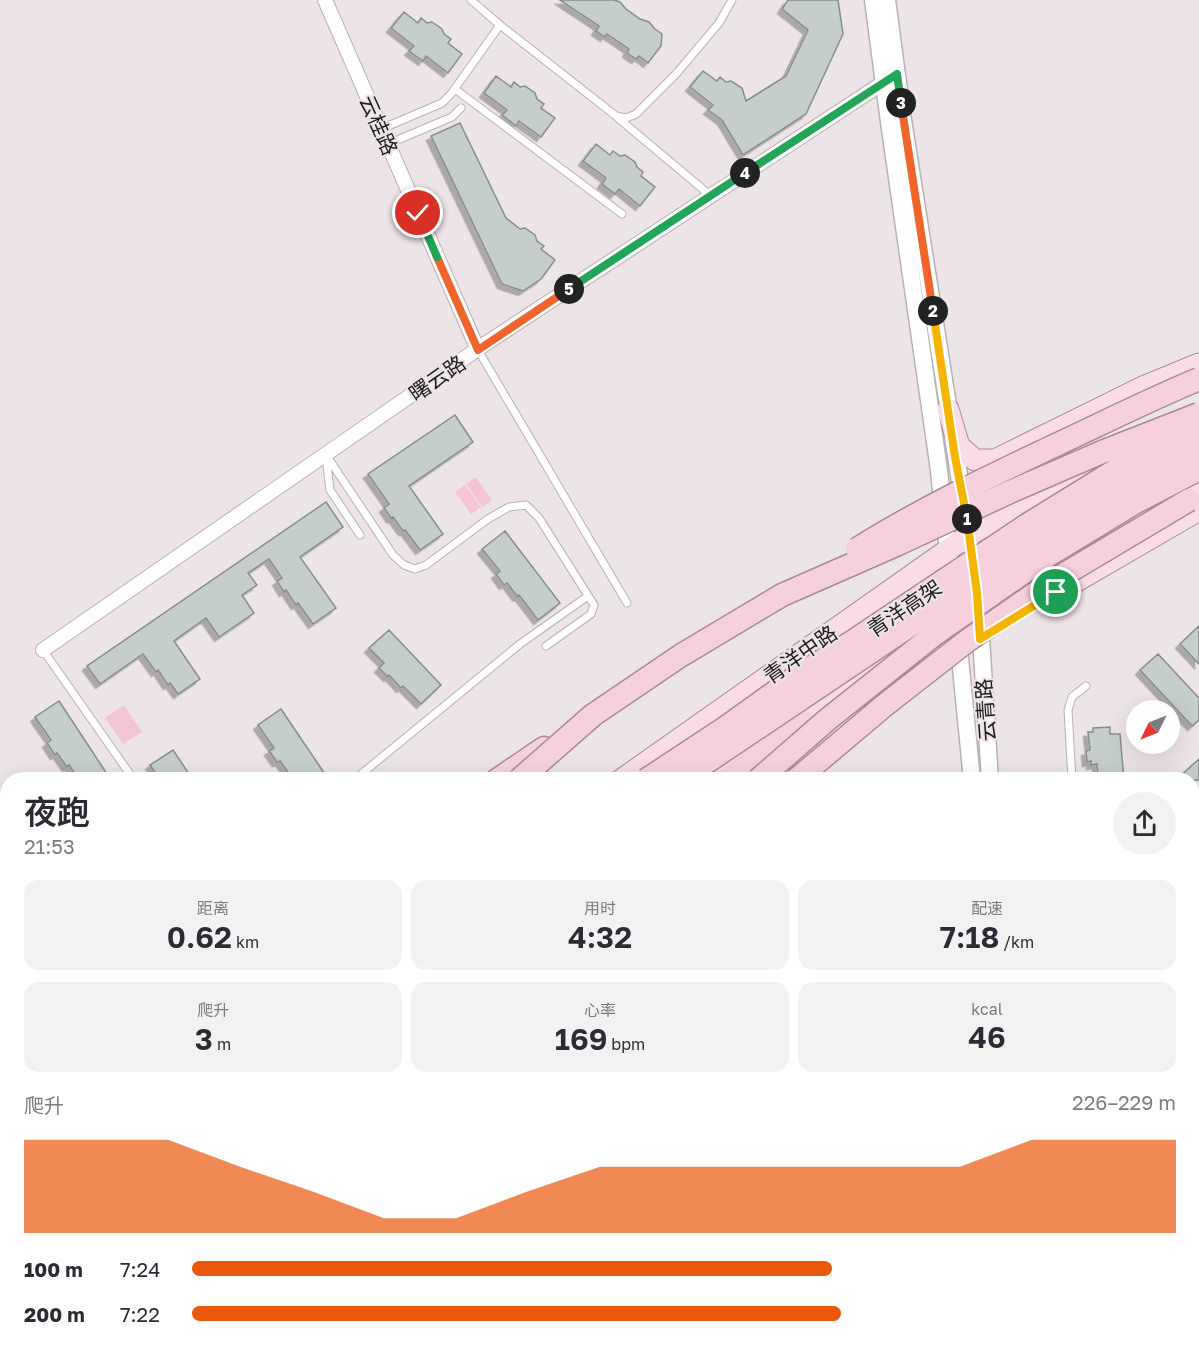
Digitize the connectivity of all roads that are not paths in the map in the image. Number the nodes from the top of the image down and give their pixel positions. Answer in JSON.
{"nodes":[{"id":1,"x":325,"y":0,"type":"edge"},
{"id":2,"x":471,"y":0,"type":"edge"},
{"id":3,"x":732,"y":0,"type":"edge"},
{"id":4,"x":873,"y":0,"type":"edge"},
{"id":5,"x":887,"y":0,"type":"edge"},
{"id":6,"x":500,"y":25,"type":"junction"},
{"id":7,"x":890,"y":78,"type":"junction"},
{"id":8,"x":455,"y":89,"type":"junction"},
{"id":9,"x":461,"y":108,"type":"dead end"},
{"id":10,"x":616,"y":116,"type":"junction"},
{"id":11,"x":381,"y":129,"type":"junction"},
{"id":12,"x":388,"y":144,"type":"junction"},
{"id":13,"x":711,"y":196,"type":"junction"},
{"id":14,"x":622,"y":214,"type":"dead end"},
{"id":15,"x":478,"y":350,"type":"junction"},
{"id":16,"x":1199,"y":364,"type":"edge"},
{"id":17,"x":1199,"y":379,"type":"edge"},
{"id":18,"x":1143,"y":387,"type":"junction"},
{"id":19,"x":1199,"y":404,"type":"edge"},
{"id":20,"x":948,"y":409,"type":"junction"},
{"id":21,"x":1199,"y":414,"type":"edge"},
{"id":22,"x":1199,"y":427,"type":"edge"},
{"id":23,"x":1199,"y":448,"type":"edge"},
{"id":24,"x":326,"y":455,"type":"junction"},
{"id":25,"x":1199,"y":460,"type":"edge"},
{"id":26,"x":1199,"y":469,"type":"edge"},
{"id":27,"x":1196,"y":497,"type":"edge"},
{"id":28,"x":360,"y":535,"type":"dead end"},
{"id":29,"x":969,"y":535,"type":"junction"},
{"id":30,"x":948,"y":550,"type":"junction"},
{"id":31,"x":977,"y":593,"type":"junction"},
{"id":32,"x":782,"y":595,"type":"junction"},
{"id":33,"x":588,"y":596,"type":"junction"},
{"id":34,"x":627,"y":603,"type":"dead end"},
{"id":35,"x":955,"y":609,"type":"junction"},
{"id":36,"x":979,"y":617,"type":"junction"},
{"id":37,"x":890,"y":639,"type":"junction"},
{"id":38,"x":980,"y":639,"type":"junction"},
{"id":39,"x":959,"y":641,"type":"junction"},
{"id":40,"x":546,"y":646,"type":"dead end"},
{"id":41,"x":43,"y":650,"type":"joint"},
{"id":42,"x":873,"y":681,"type":"junction"},
{"id":43,"x":1086,"y":686,"type":"dead end"},
{"id":44,"x":593,"y":715,"type":"junction"},
{"id":45,"x":802,"y":721,"type":"junction"},
{"id":46,"x":128,"y":772,"type":"edge"},
{"id":47,"x":364,"y":772,"type":"edge"},
{"id":48,"x":509,"y":772,"type":"edge"},
{"id":49,"x":528,"y":772,"type":"edge"},
{"id":50,"x":632,"y":772,"type":"edge"},
{"id":51,"x":658,"y":772,"type":"edge"},
{"id":52,"x":692,"y":772,"type":"edge"},
{"id":53,"x":712,"y":772,"type":"edge"},
{"id":54,"x":716,"y":772,"type":"edge"},
{"id":55,"x":736,"y":772,"type":"edge"},
{"id":56,"x":767,"y":772,"type":"edge"},
{"id":57,"x":768,"y":772,"type":"edge"},
{"id":58,"x":805,"y":772,"type":"edge"},
{"id":59,"x":971,"y":772,"type":"edge"},
{"id":60,"x":989,"y":772,"type":"edge"},
{"id":61,"x":1072,"y":772,"type":"edge"}],
"edges":[{"from":1,"to":11,"type":"street","name":"云桂路"},
{"from":2,"to":6,"type":"lane"},
{"from":3,"to":10,"type":"lane"},
{"from":4,"to":7,"type":"street"},
{"from":5,"to":7,"type":"street"},
{"from":6,"to":8,"type":"lane"},
{"from":6,"to":10,"type":"lane"},
{"from":7,"to":13,"type":"street","name":"曙云路"},
{"from":7,"to":20,"type":"street","name":"云青路"},
{"from":7,"to":30,"type":"street","name":"云青路"},
{"from":8,"to":11,"type":"lane"},
{"from":8,"to":14,"type":"lane"},
{"from":9,"to":12,"type":"lane"},
{"from":10,"to":13,"type":"lane"},
{"from":11,"to":12,"type":"street","name":"云桂路"},
{"from":12,"to":15,"type":"street","name":"云桂路"},
{"from":13,"to":15,"type":"street","name":"曙云路"},
{"from":15,"to":24,"type":"street","name":"曙云路"},
{"from":15,"to":34,"type":"lane"},
{"from":16,"to":18,"type":"main road"},
{"from":17,"to":32,"type":"highway","bridge":true},
{"from":18,"to":20,"type":"main road"},
{"from":18,"to":29,"type":"main road"},
{"from":19,"to":29,"type":"main road","name":"青洋中路"},
{"from":20,"to":29,"type":"street","name":"云青路"},
{"from":21,"to":32,"type":"highway","bridge":true},
{"from":22,"to":51,"type":"highway","name":"青洋高架","bridge":true},
{"from":23,"to":37,"type":"highway","name":"青洋高架","bridge":true},
{"from":24,"to":28,"type":"lane"},
{"from":24,"to":33,"type":"lane"},
{"from":24,"to":41,"type":"street","name":"曙云路"},
{"from":25,"to":31,"type":"main road"},
{"from":26,"to":56,"type":"highway","bridge":true},
{"from":27,"to":36,"type":"main road"},
{"from":27,"to":38,"type":"main road"},
{"from":27,"to":58,"type":"highway","bridge":true},
{"from":29,"to":30,"type":"main road","name":"青洋中路"},
{"from":29,"to":31,"type":"street","name":"云青路"},
{"from":30,"to":35,"type":"street","name":"云青路"},
{"from":30,"to":50,"type":"main road","name":"青洋中路"},
{"from":31,"to":35,"type":"main road"},
{"from":31,"to":36,"type":"street","name":"云青路"},
{"from":32,"to":44,"type":"highway","bridge":true},
{"from":33,"to":40,"type":"lane"},
{"from":33,"to":47,"type":"lane"},
{"from":35,"to":39,"type":"street","name":"云青路"},
{"from":35,"to":42,"type":"main road"},
{"from":36,"to":38,"type":"street","name":"云青路"},
{"from":36,"to":39,"type":"main road"},
{"from":37,"to":52,"type":"highway","name":"青洋高架","bridge":true},
{"from":37,"to":54,"type":"highway","bridge":true},
{"from":38,"to":39,"type":"main road"},
{"from":38,"to":60,"type":"street","name":"云青路"},
{"from":39,"to":42,"type":"main road"},
{"from":39,"to":59,"type":"street","name":"云青路"},
{"from":41,"to":46,"type":"lane"},
{"from":42,"to":45,"type":"main road"},
{"from":42,"to":57,"type":"main road"},
{"from":43,"to":61,"type":"lane"},
{"from":44,"to":48,"type":"highway","bridge":true},
{"from":44,"to":49,"type":"highway","bridge":true},
{"from":45,"to":53,"type":"main road"},
{"from":45,"to":55,"type":"highway"}]}
